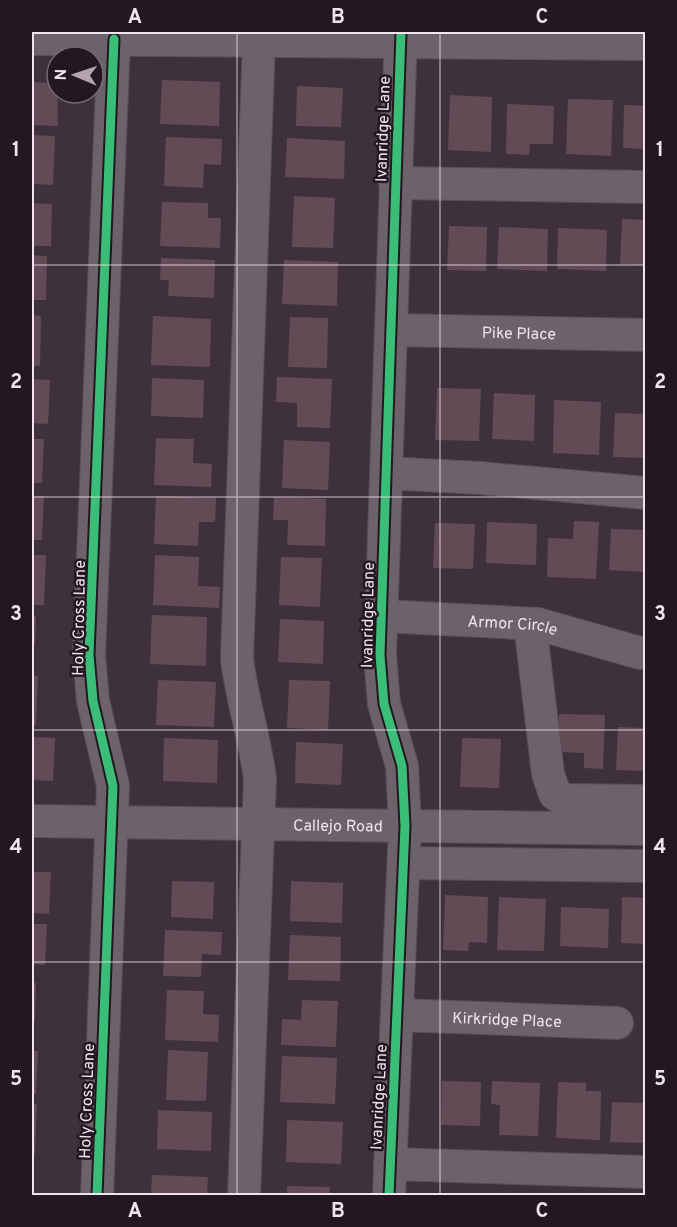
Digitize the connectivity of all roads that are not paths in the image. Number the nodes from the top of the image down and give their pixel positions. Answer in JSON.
{"nodes":[{"id":1,"x":400,"y":37,"type":"edge"},
{"id":2,"x":32,"y":39,"type":"edge"},
{"id":3,"x":114,"y":39,"type":"junction"},
{"id":4,"x":259,"y":40,"type":"junction"},
{"id":5,"x":645,"y":44,"type":"edge"},
{"id":6,"x":395,"y":183,"type":"junction"},
{"id":7,"x":645,"y":187,"type":"edge"},
{"id":8,"x":393,"y":330,"type":"junction"},
{"id":9,"x":645,"y":335,"type":"edge"},
{"id":10,"x":386,"y":473,"type":"junction"},
{"id":11,"x":645,"y":493,"type":"edge"},
{"id":12,"x":381,"y":616,"type":"junction"},
{"id":13,"x":530,"y":624,"type":"junction"},
{"id":14,"x":640,"y":652,"type":"dead end"},
{"id":15,"x":645,"y":801,"type":"edge"},
{"id":16,"x":32,"y":821,"type":"edge"},
{"id":17,"x":112,"y":822,"type":"junction"},
{"id":18,"x":258,"y":825,"type":"junction"},
{"id":19,"x":405,"y":825,"type":"junction"},
{"id":20,"x":645,"y":829,"type":"edge"},
{"id":21,"x":404,"y":863,"type":"junction"},
{"id":22,"x":645,"y":866,"type":"edge"},
{"id":23,"x":397,"y":1015,"type":"junction"},
{"id":24,"x":617,"y":1023,"type":"dead end"},
{"id":25,"x":390,"y":1164,"type":"junction"},
{"id":26,"x":645,"y":1172,"type":"edge"},
{"id":27,"x":98,"y":1196,"type":"edge"},
{"id":28,"x":244,"y":1196,"type":"edge"},
{"id":29,"x":389,"y":1196,"type":"edge"}],
"edges":[{"from":1,"to":4,"type":"street"},
{"from":1,"to":5,"type":"street"},
{"from":1,"to":6,"type":"street","name":"Ivanridge Lane"},
{"from":2,"to":3,"type":"street"},
{"from":3,"to":4,"type":"street"},
{"from":3,"to":17,"type":"street","name":"Holy Cross Lane"},
{"from":4,"to":18,"type":"street"},
{"from":6,"to":7,"type":"street"},
{"from":6,"to":8,"type":"street","name":"Ivanridge Lane"},
{"from":8,"to":9,"type":"street","name":"Pike Place"},
{"from":8,"to":10,"type":"street","name":"Ivanridge Lane"},
{"from":10,"to":11,"type":"street"},
{"from":10,"to":12,"type":"street","name":"Ivanridge Lane"},
{"from":12,"to":13,"type":"street","name":"Armor Circle"},
{"from":12,"to":19,"type":"street","name":"Ivanridge Lane"},
{"from":13,"to":14,"type":"street","name":"Armor Circle"},
{"from":13,"to":15,"type":"street"},
{"from":16,"to":17,"type":"street","name":"Callejo Road"},
{"from":17,"to":18,"type":"street","name":"Callejo Road"},
{"from":17,"to":27,"type":"street","name":"Holy Cross Lane"},
{"from":18,"to":19,"type":"street","name":"Callejo Road"},
{"from":18,"to":28,"type":"street"},
{"from":19,"to":20,"type":"street","name":"Callejo Road"},
{"from":19,"to":21,"type":"street","name":"Ivanridge Lane"},
{"from":21,"to":22,"type":"street"},
{"from":21,"to":23,"type":"street","name":"Ivanridge Lane"},
{"from":23,"to":24,"type":"street","name":"Kirkridge Place"},
{"from":23,"to":25,"type":"street","name":"Ivanridge Lane"},
{"from":25,"to":26,"type":"street"},
{"from":25,"to":29,"type":"street","name":"Ivanridge Lane"}]}
